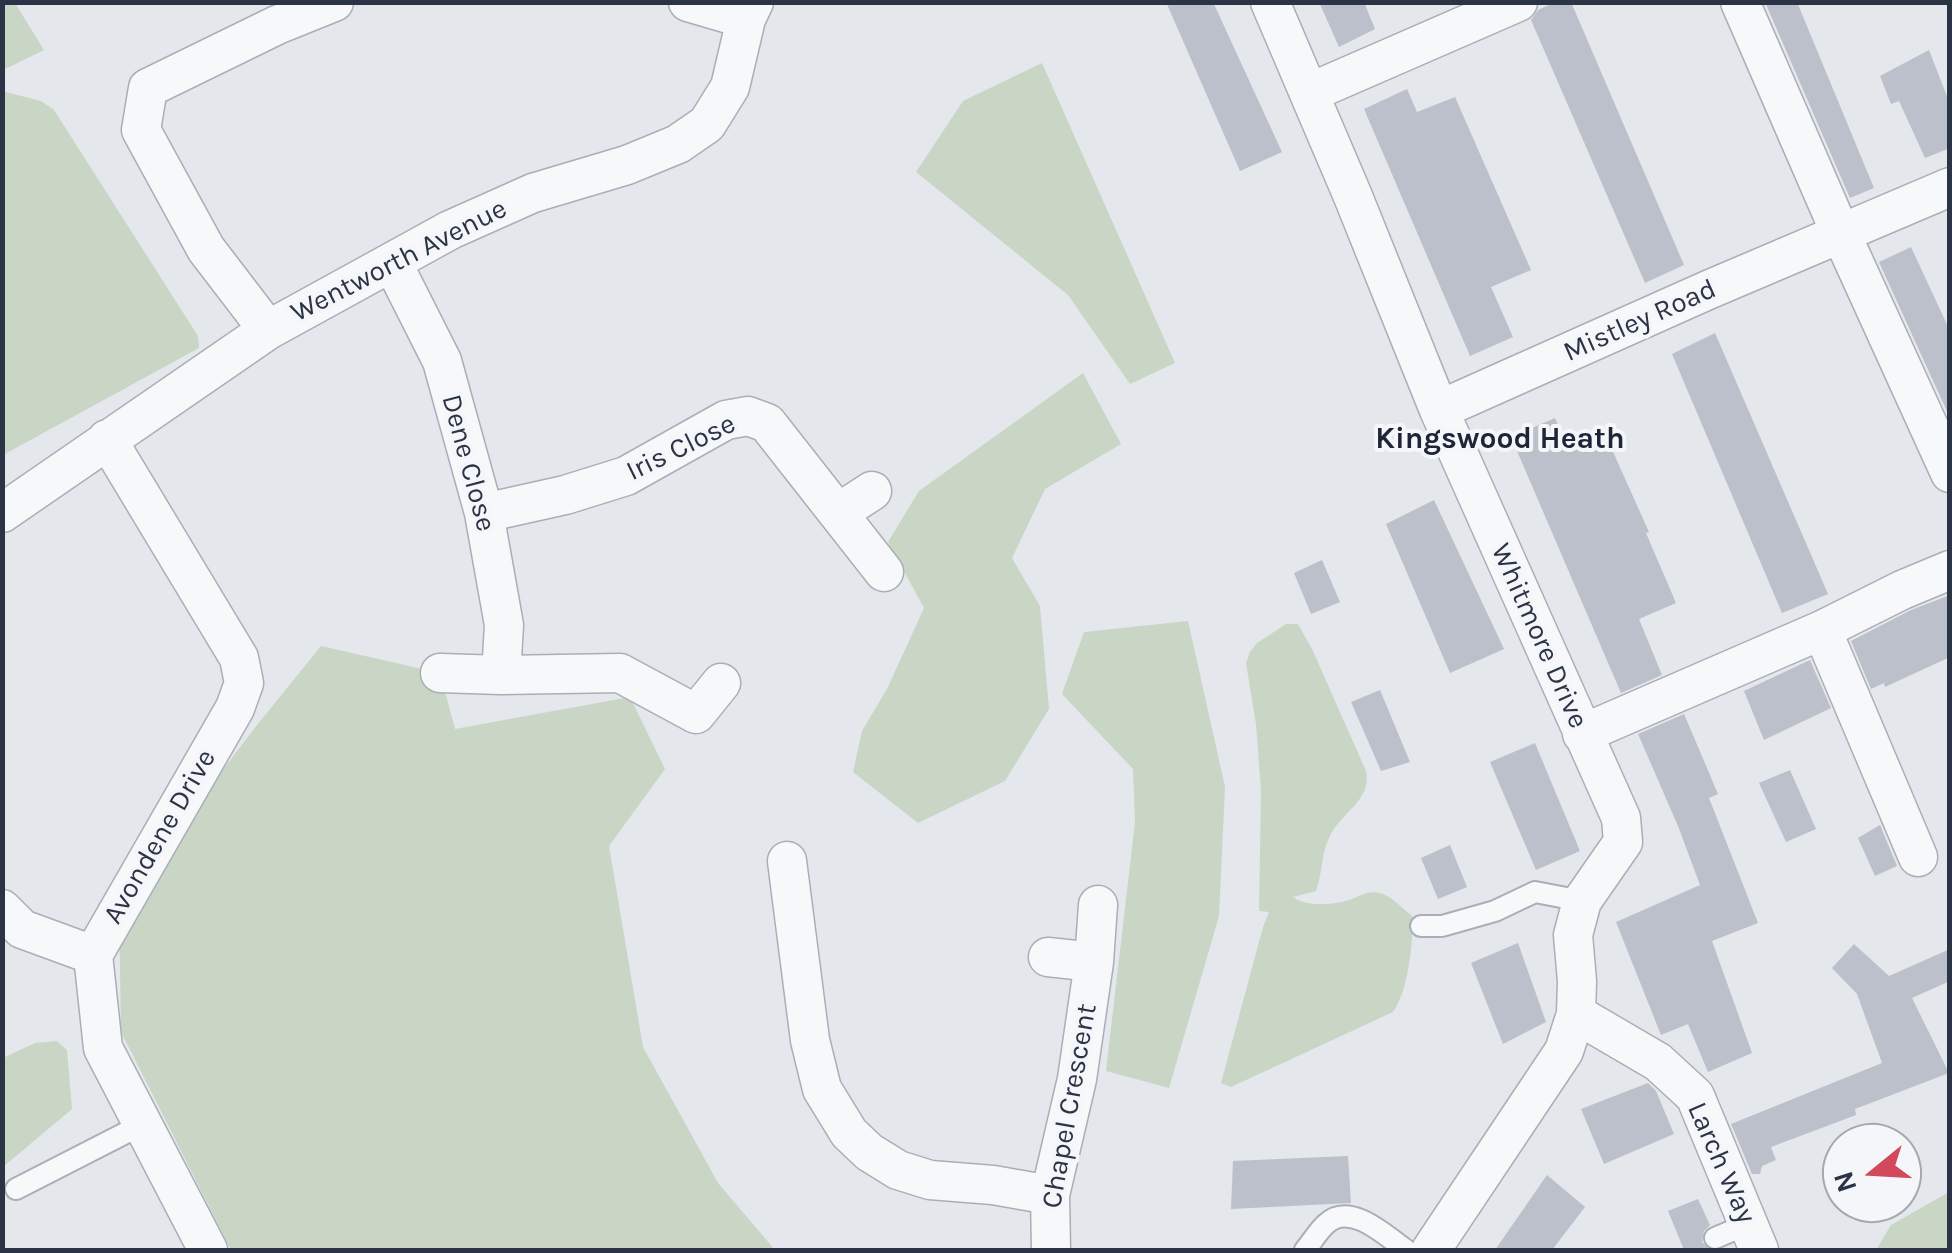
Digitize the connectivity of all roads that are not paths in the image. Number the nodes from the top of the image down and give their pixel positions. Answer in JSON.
{"nodes":[{"id":1,"x":334,"y":2,"type":"edge"},
{"id":2,"x":688,"y":2,"type":"edge"},
{"id":3,"x":1270,"y":2,"type":"edge"},
{"id":4,"x":1518,"y":2,"type":"edge"},
{"id":5,"x":1740,"y":2,"type":"edge"},
{"id":6,"x":750,"y":11,"type":"edge"},
{"id":7,"x":1309,"y":93,"type":"junction"},
{"id":8,"x":1950,"y":186,"type":"edge"},
{"id":9,"x":1842,"y":234,"type":"junction"},
{"id":10,"x":392,"y":262,"type":"junction"},
{"id":11,"x":268,"y":330,"type":"junction"},
{"id":12,"x":1439,"y":410,"type":"junction"},
{"id":13,"x":107,"y":439,"type":"junction"},
{"id":14,"x":1950,"y":472,"type":"edge"},
{"id":15,"x":872,"y":491,"type":"dead end"},
{"id":16,"x":2,"y":512,"type":"edge"},
{"id":17,"x":838,"y":512,"type":"junction"},
{"id":18,"x":484,"y":513,"type":"junction"},
{"id":19,"x":1950,"y":570,"type":"edge"},
{"id":20,"x":884,"y":572,"type":"dead end"},
{"id":21,"x":1822,"y":630,"type":"junction"},
{"id":22,"x":440,"y":674,"type":"dead end"},
{"id":23,"x":501,"y":675,"type":"junction"},
{"id":24,"x":721,"y":683,"type":"dead end"},
{"id":25,"x":1582,"y":734,"type":"junction"},
{"id":26,"x":1918,"y":857,"type":"dead end"},
{"id":27,"x":788,"y":861,"type":"dead end"},
{"id":28,"x":1582,"y":901,"type":"junction"},
{"id":29,"x":1098,"y":906,"type":"dead end"},
{"id":30,"x":2,"y":910,"type":"edge"},
{"id":31,"x":1421,"y":926,"type":"dead end"},
{"id":32,"x":92,"y":954,"type":"junction"},
{"id":33,"x":1048,"y":957,"type":"dead end"},
{"id":34,"x":1094,"y":962,"type":"junction"},
{"id":35,"x":1576,"y":1014,"type":"junction"},
{"id":36,"x":142,"y":1124,"type":"junction"},
{"id":37,"x":16,"y":1188,"type":"dead end"},
{"id":38,"x":1050,"y":1194,"type":"junction"},
{"id":39,"x":1741,"y":1238,"type":"edge"},
{"id":40,"x":208,"y":1250,"type":"edge"},
{"id":41,"x":1051,"y":1250,"type":"edge"},
{"id":42,"x":1305,"y":1250,"type":"edge"},
{"id":43,"x":1406,"y":1250,"type":"edge"},
{"id":44,"x":1431,"y":1250,"type":"edge"}],
"edges":[{"from":1,"to":11,"type":"street"},
{"from":2,"to":6,"type":"street"},
{"from":3,"to":7,"type":"street","name":"Whitmore Drive"},
{"from":4,"to":7,"type":"street"},
{"from":5,"to":9,"type":"street"},
{"from":6,"to":10,"type":"street","name":"Wentworth Avenue"},
{"from":7,"to":12,"type":"street","name":"Whitmore Drive"},
{"from":8,"to":9,"type":"street","name":"Mistley Road"},
{"from":9,"to":12,"type":"street","name":"Mistley Road"},
{"from":9,"to":14,"type":"street"},
{"from":10,"to":11,"type":"street","name":"Wentworth Avenue"},
{"from":10,"to":18,"type":"street","name":"Dene Close"},
{"from":11,"to":13,"type":"street","name":"Wentworth Avenue"},
{"from":12,"to":25,"type":"street","name":"Whitmore Drive"},
{"from":13,"to":16,"type":"street","name":"Wentworth Avenue"},
{"from":13,"to":32,"type":"street","name":"Avondene Drive"},
{"from":15,"to":17,"type":"street"},
{"from":17,"to":18,"type":"street","name":"Iris Close"},
{"from":17,"to":20,"type":"street","name":"Iris Close"},
{"from":18,"to":23,"type":"street","name":"Dene Close"},
{"from":19,"to":21,"type":"street"},
{"from":21,"to":25,"type":"street"},
{"from":21,"to":26,"type":"street"},
{"from":22,"to":23,"type":"street"},
{"from":23,"to":24,"type":"street"},
{"from":25,"to":28,"type":"street","name":"Whitmore Drive"},
{"from":27,"to":38,"type":"street"},
{"from":28,"to":31,"type":"lane"},
{"from":28,"to":35,"type":"street","name":"Whitmore Drive"},
{"from":29,"to":34,"type":"street","name":"Chapel Crescent"},
{"from":30,"to":32,"type":"street"},
{"from":32,"to":36,"type":"street","name":"Avondene Drive"},
{"from":33,"to":34,"type":"street"},
{"from":34,"to":38,"type":"street","name":"Chapel Crescent"},
{"from":35,"to":39,"type":"street","name":"Larch Way"},
{"from":35,"to":44,"type":"street","name":"Whitmore Drive"},
{"from":36,"to":37,"type":"lane"},
{"from":36,"to":40,"type":"street","name":"Avondene Drive"},
{"from":38,"to":41,"type":"street","name":"Chapel Crescent"},
{"from":42,"to":43,"type":"lane"}]}
